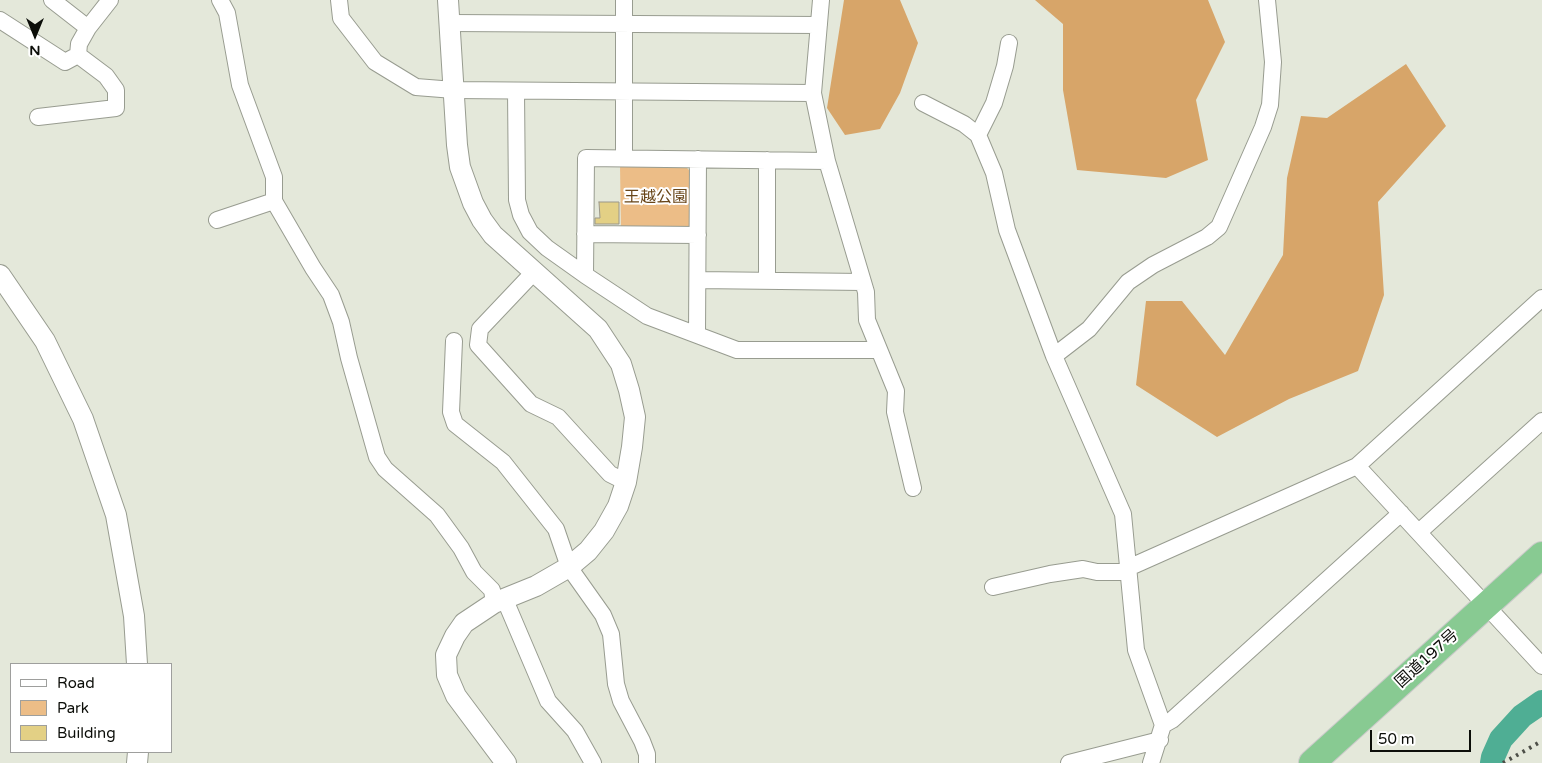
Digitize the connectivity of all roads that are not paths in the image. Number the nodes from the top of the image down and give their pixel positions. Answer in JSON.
{"nodes":[{"id":1,"x":52,"y":0,"type":"edge"},
{"id":2,"x":110,"y":0,"type":"edge"},
{"id":3,"x":220,"y":0,"type":"edge"},
{"id":4,"x":339,"y":0,"type":"edge"},
{"id":5,"x":448,"y":0,"type":"edge"},
{"id":6,"x":624,"y":0,"type":"edge"},
{"id":7,"x":821,"y":0,"type":"edge"},
{"id":8,"x":1268,"y":0,"type":"edge"},
{"id":9,"x":0,"y":20,"type":"edge"},
{"id":10,"x":449,"y":23,"type":"junction"},
{"id":11,"x":624,"y":24,"type":"junction"},
{"id":12,"x":819,"y":25,"type":"junction"},
{"id":13,"x":88,"y":28,"type":"junction"},
{"id":14,"x":1009,"y":43,"type":"dead end"},
{"id":15,"x":78,"y":55,"type":"junction"},
{"id":16,"x":454,"y":90,"type":"junction"},
{"id":17,"x":516,"y":91,"type":"junction"},
{"id":18,"x":624,"y":92,"type":"junction"},
{"id":19,"x":813,"y":93,"type":"junction"},
{"id":20,"x":923,"y":103,"type":"dead end"},
{"id":21,"x":38,"y":117,"type":"dead end"},
{"id":22,"x":978,"y":135,"type":"junction"},
{"id":23,"x":624,"y":158,"type":"junction"},
{"id":24,"x":698,"y":159,"type":"junction"},
{"id":25,"x":767,"y":160,"type":"junction"},
{"id":26,"x":827,"y":160,"type":"junction"},
{"id":27,"x":274,"y":201,"type":"junction"},
{"id":28,"x":217,"y":220,"type":"dead end"},
{"id":29,"x":585,"y":234,"type":"junction"},
{"id":30,"x":698,"y":235,"type":"junction"},
{"id":31,"x":534,"y":272,"type":"junction"},
{"id":32,"x":0,"y":275,"type":"edge"},
{"id":33,"x":585,"y":275,"type":"junction"},
{"id":34,"x":698,"y":280,"type":"junction"},
{"id":35,"x":767,"y":281,"type":"junction"},
{"id":36,"x":863,"y":282,"type":"junction"},
{"id":37,"x":1542,"y":298,"type":"edge"},
{"id":38,"x":697,"y":334,"type":"junction"},
{"id":39,"x":454,"y":341,"type":"dead end"},
{"id":40,"x":878,"y":350,"type":"junction"},
{"id":41,"x":1054,"y":356,"type":"junction"},
{"id":42,"x":1542,"y":421,"type":"edge"},
{"id":43,"x":1357,"y":466,"type":"junction"},
{"id":44,"x":626,"y":482,"type":"junction"},
{"id":45,"x":913,"y":488,"type":"dead end"},
{"id":46,"x":1401,"y":513,"type":"junction"},
{"id":47,"x":1419,"y":532,"type":"junction"},
{"id":48,"x":1542,"y":555,"type":"edge"},
{"id":49,"x":570,"y":567,"type":"junction"},
{"id":50,"x":1129,"y":570,"type":"junction"},
{"id":51,"x":993,"y":587,"type":"dead end"},
{"id":52,"x":500,"y":601,"type":"junction"},
{"id":53,"x":1487,"y":606,"type":"junction"},
{"id":54,"x":138,"y":663,"type":"edge"},
{"id":55,"x":1542,"y":666,"type":"edge"},
{"id":56,"x":1162,"y":732,"type":"junction"},
{"id":57,"x":506,"y":763,"type":"edge"},
{"id":58,"x":593,"y":763,"type":"edge"},
{"id":59,"x":647,"y":763,"type":"edge"},
{"id":60,"x":1068,"y":763,"type":"edge"},
{"id":61,"x":1152,"y":763,"type":"edge"},
{"id":62,"x":1312,"y":763,"type":"edge"}],
"edges":[{"from":1,"to":13,"type":"street"},
{"from":2,"to":13,"type":"street"},
{"from":3,"to":27,"type":"street"},
{"from":4,"to":16,"type":"street"},
{"from":5,"to":10,"type":"street"},
{"from":6,"to":11,"type":"street"},
{"from":7,"to":12,"type":"street"},
{"from":8,"to":41,"type":"street"},
{"from":9,"to":15,"type":"street"},
{"from":10,"to":11,"type":"street"},
{"from":10,"to":16,"type":"street"},
{"from":11,"to":12,"type":"street"},
{"from":11,"to":18,"type":"street"},
{"from":12,"to":19,"type":"street"},
{"from":13,"to":15,"type":"street"},
{"from":14,"to":22,"type":"street"},
{"from":15,"to":21,"type":"street"},
{"from":16,"to":17,"type":"street"},
{"from":16,"to":31,"type":"street"},
{"from":17,"to":18,"type":"street"},
{"from":17,"to":33,"type":"street"},
{"from":18,"to":19,"type":"street"},
{"from":18,"to":23,"type":"street"},
{"from":19,"to":26,"type":"street"},
{"from":20,"to":22,"type":"street"},
{"from":22,"to":41,"type":"street"},
{"from":23,"to":24,"type":"street"},
{"from":23,"to":29,"type":"street"},
{"from":24,"to":25,"type":"street"},
{"from":24,"to":30,"type":"street"},
{"from":25,"to":26,"type":"street"},
{"from":25,"to":35,"type":"street"},
{"from":26,"to":36,"type":"street"},
{"from":27,"to":28,"type":"street"},
{"from":27,"to":52,"type":"street"},
{"from":29,"to":30,"type":"street"},
{"from":29,"to":33,"type":"street"},
{"from":30,"to":34,"type":"street"},
{"from":31,"to":44,"type":"street"},
{"from":31,"to":44,"type":"street"},
{"from":32,"to":54,"type":"street"},
{"from":33,"to":38,"type":"street"},
{"from":34,"to":35,"type":"street"},
{"from":34,"to":38,"type":"street"},
{"from":35,"to":36,"type":"street"},
{"from":36,"to":40,"type":"street"},
{"from":37,"to":43,"type":"street"},
{"from":38,"to":40,"type":"street"},
{"from":39,"to":49,"type":"street"},
{"from":40,"to":45,"type":"street"},
{"from":41,"to":50,"type":"street"},
{"from":42,"to":47,"type":"street"},
{"from":43,"to":46,"type":"street"},
{"from":43,"to":50,"type":"street"},
{"from":44,"to":49,"type":"street"},
{"from":46,"to":47,"type":"street"},
{"from":46,"to":56,"type":"street"},
{"from":47,"to":53,"type":"street"},
{"from":48,"to":53,"type":"highway","name":"国道197号"},
{"from":49,"to":52,"type":"street"},
{"from":49,"to":59,"type":"street"},
{"from":50,"to":51,"type":"street"},
{"from":50,"to":56,"type":"street"},
{"from":52,"to":57,"type":"street"},
{"from":52,"to":58,"type":"street"},
{"from":53,"to":55,"type":"street"},
{"from":53,"to":62,"type":"highway","name":"国道197号"},
{"from":56,"to":60,"type":"street"},
{"from":56,"to":61,"type":"street"}]}
